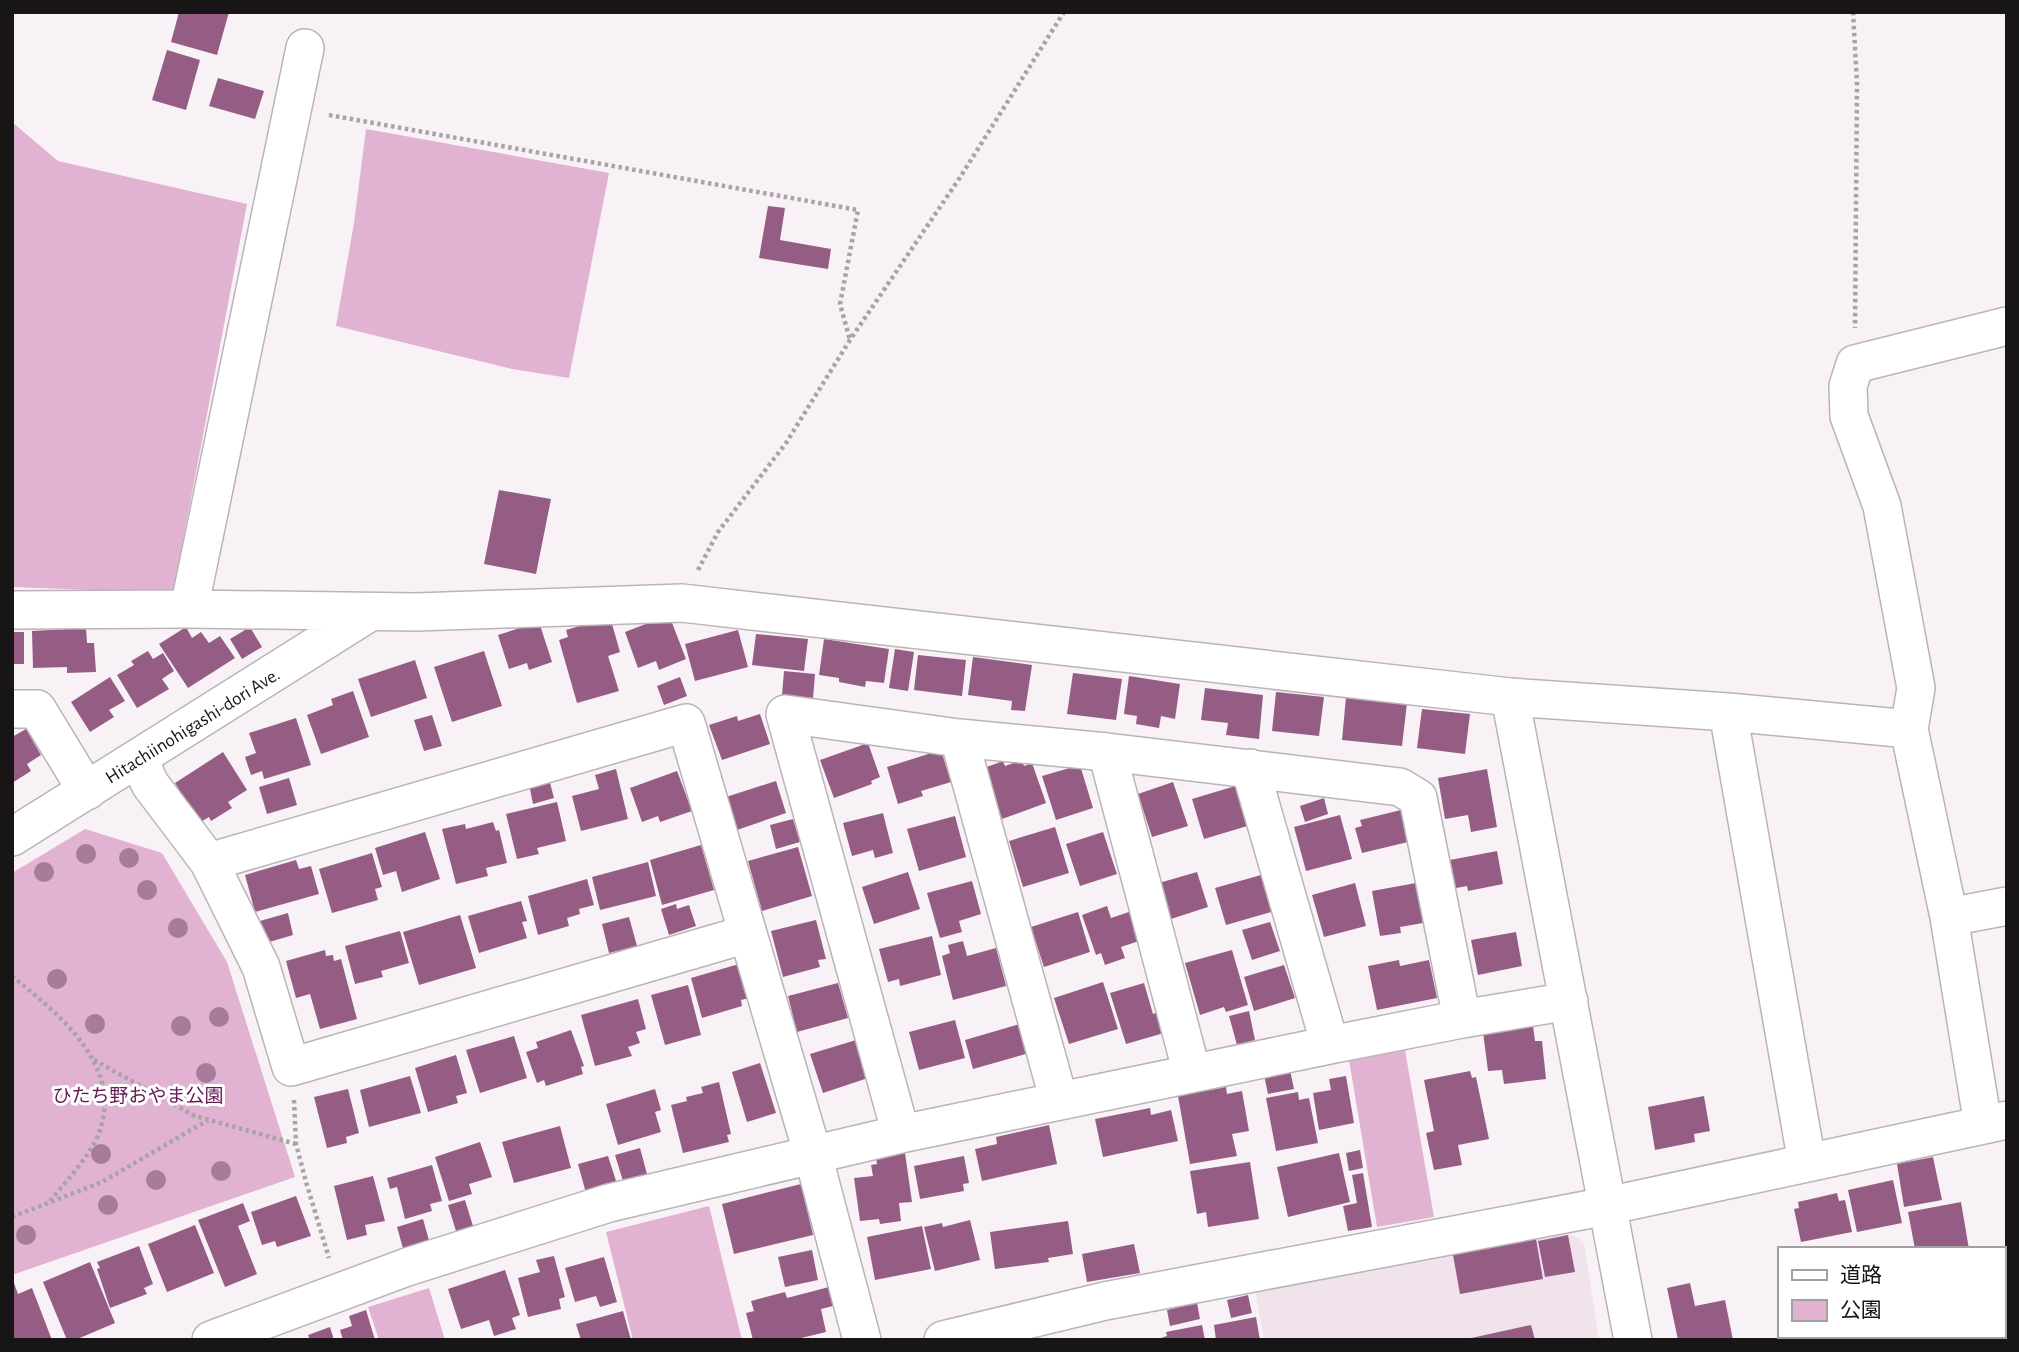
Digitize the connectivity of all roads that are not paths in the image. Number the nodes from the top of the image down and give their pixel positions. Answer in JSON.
{"nodes":[{"id":1,"x":305,"y":48,"type":"dead end"},
{"id":2,"x":2007,"y":326,"type":"edge"},
{"id":3,"x":189,"y":609,"type":"junction"},
{"id":4,"x":12,"y":610,"type":"edge"},
{"id":5,"x":370,"y":612,"type":"junction"},
{"id":6,"x":1510,"y":697,"type":"junction"},
{"id":7,"x":12,"y":709,"type":"edge"},
{"id":8,"x":1728,"y":712,"type":"junction"},
{"id":9,"x":1909,"y":729,"type":"junction"},
{"id":10,"x":959,"y":738,"type":"junction"},
{"id":11,"x":1107,"y":752,"type":"junction"},
{"id":12,"x":139,"y":759,"type":"junction"},
{"id":13,"x":1250,"y":768,"type":"junction"},
{"id":14,"x":87,"y":791,"type":"junction"},
{"id":15,"x":12,"y":837,"type":"edge"},
{"id":16,"x":209,"y":862,"type":"junction"},
{"id":17,"x":2007,"y":906,"type":"edge"},
{"id":18,"x":1949,"y":917,"type":"junction"},
{"id":19,"x":747,"y":934,"type":"junction"},
{"id":20,"x":1569,"y":1001,"type":"junction"},
{"id":21,"x":1462,"y":1019,"type":"junction"},
{"id":22,"x":1330,"y":1045,"type":"junction"},
{"id":23,"x":1192,"y":1073,"type":"junction"},
{"id":24,"x":1059,"y":1101,"type":"junction"},
{"id":25,"x":1995,"y":1123,"type":"edge"},
{"id":26,"x":901,"y":1134,"type":"junction"},
{"id":27,"x":813,"y":1155,"type":"junction"},
{"id":28,"x":1807,"y":1163,"type":"junction"},
{"id":29,"x":1607,"y":1206,"type":"junction"},
{"id":30,"x":211,"y":1340,"type":"edge"},
{"id":31,"x":862,"y":1340,"type":"edge"},
{"id":32,"x":943,"y":1340,"type":"edge"},
{"id":33,"x":1633,"y":1340,"type":"edge"}],
"edges":[{"from":1,"to":3,"type":"street"},
{"from":2,"to":9,"type":"street"},
{"from":3,"to":4,"type":"street"},
{"from":3,"to":5,"type":"street"},
{"from":5,"to":6,"type":"street"},
{"from":5,"to":12,"type":"street","name":"Hitachiinohigashi-dori Ave."},
{"from":6,"to":8,"type":"street"},
{"from":6,"to":20,"type":"street"},
{"from":7,"to":14,"type":"street"},
{"from":8,"to":9,"type":"street"},
{"from":8,"to":28,"type":"street"},
{"from":9,"to":18,"type":"street"},
{"from":10,"to":11,"type":"street"},
{"from":10,"to":24,"type":"street"},
{"from":10,"to":26,"type":"street"},
{"from":11,"to":13,"type":"street"},
{"from":11,"to":23,"type":"street"},
{"from":12,"to":14,"type":"street","name":"Hitachiinohigashi-dori Ave."},
{"from":12,"to":16,"type":"street"},
{"from":13,"to":21,"type":"street"},
{"from":13,"to":22,"type":"street"},
{"from":14,"to":15,"type":"street","name":"Hitachiinohigashi-dori Ave."},
{"from":16,"to":19,"type":"street"},
{"from":16,"to":19,"type":"street"},
{"from":17,"to":18,"type":"street"},
{"from":18,"to":25,"type":"street"},
{"from":19,"to":27,"type":"street"},
{"from":20,"to":21,"type":"street"},
{"from":20,"to":29,"type":"street"},
{"from":21,"to":22,"type":"street"},
{"from":22,"to":23,"type":"street"},
{"from":23,"to":24,"type":"street"},
{"from":24,"to":26,"type":"street"},
{"from":25,"to":28,"type":"street"},
{"from":26,"to":27,"type":"street"},
{"from":27,"to":30,"type":"street"},
{"from":27,"to":31,"type":"street"},
{"from":28,"to":29,"type":"street"},
{"from":29,"to":32,"type":"street"},
{"from":29,"to":33,"type":"street"}]}
